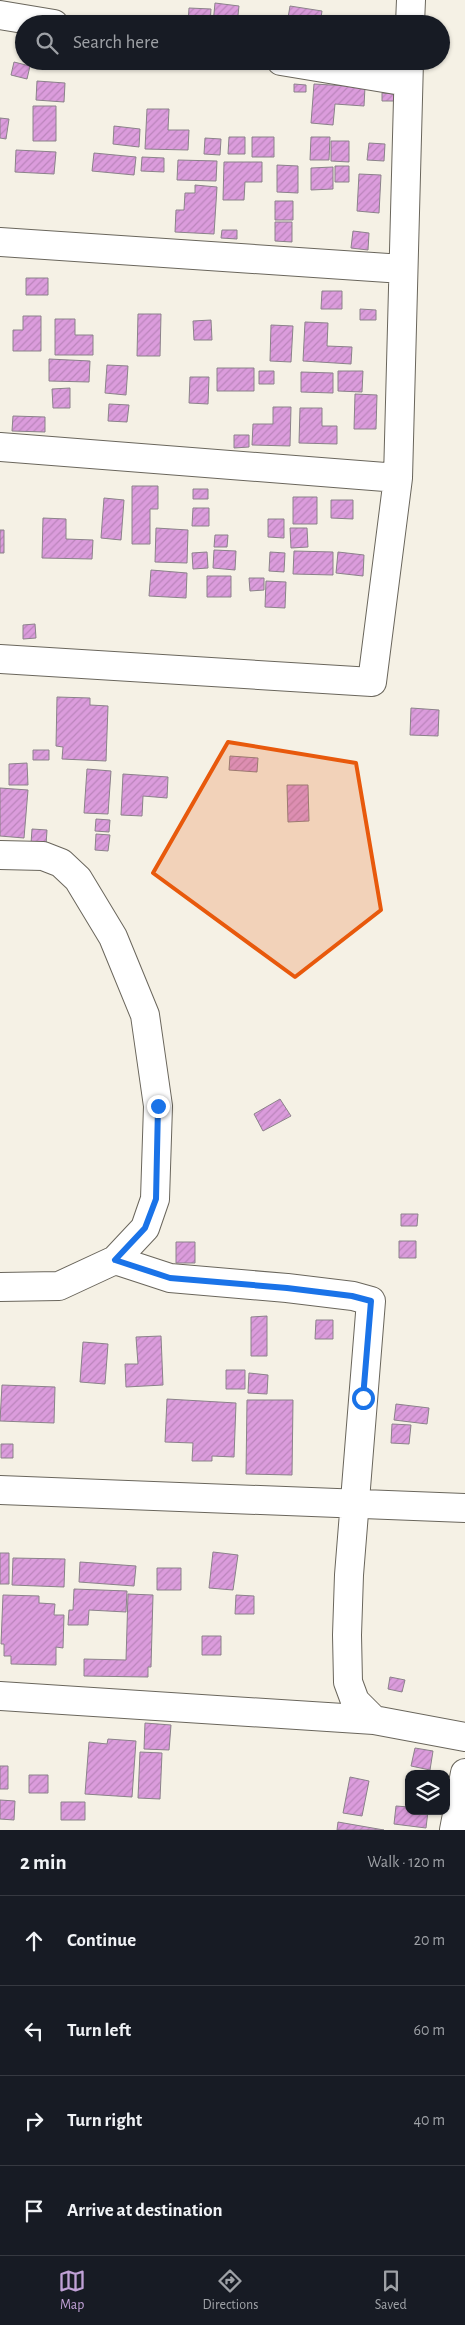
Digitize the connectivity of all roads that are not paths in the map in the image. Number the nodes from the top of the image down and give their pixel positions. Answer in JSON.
{"nodes":[{"id":1,"x":411,"y":0,"type":"edge"},
{"id":2,"x":0,"y":15,"type":"edge"},
{"id":3,"x":410,"y":15,"type":"edge"},
{"id":4,"x":15,"y":18,"type":"edge"},
{"id":5,"x":385,"y":70,"type":"edge"},
{"id":6,"x":408,"y":72,"type":"edge"},
{"id":7,"x":0,"y":242,"type":"edge"},
{"id":8,"x":403,"y":269,"type":"junction"},
{"id":9,"x":0,"y":447,"type":"edge"},
{"id":10,"x":398,"y":478,"type":"junction"},
{"id":11,"x":0,"y":660,"type":"edge"},
{"id":12,"x":0,"y":855,"type":"edge"},
{"id":13,"x":115,"y":1260,"type":"junction"},
{"id":14,"x":0,"y":1287,"type":"edge"},
{"id":15,"x":0,"y":1490,"type":"edge"},
{"id":16,"x":356,"y":1504,"type":"junction"},
{"id":17,"x":465,"y":1508,"type":"edge"},
{"id":18,"x":0,"y":1696,"type":"edge"},
{"id":19,"x":374,"y":1720,"type":"junction"},
{"id":20,"x":465,"y":1738,"type":"edge"},
{"id":21,"x":465,"y":1773,"type":"edge"},
{"id":22,"x":454,"y":1830,"type":"edge"}],
"edges":[{"from":1,"to":3,"type":"street"},
{"from":2,"to":4,"type":"street"},
{"from":5,"to":6,"type":"street"},
{"from":6,"to":8,"type":"street"},
{"from":7,"to":8,"type":"street"},
{"from":8,"to":10,"type":"street"},
{"from":9,"to":10,"type":"street"},
{"from":10,"to":11,"type":"street"},
{"from":12,"to":13,"type":"street"},
{"from":13,"to":14,"type":"street"},
{"from":13,"to":16,"type":"street"},
{"from":15,"to":16,"type":"street"},
{"from":16,"to":17,"type":"street"},
{"from":16,"to":19,"type":"street"},
{"from":18,"to":19,"type":"street"},
{"from":19,"to":20,"type":"street"},
{"from":21,"to":22,"type":"street"}]}
